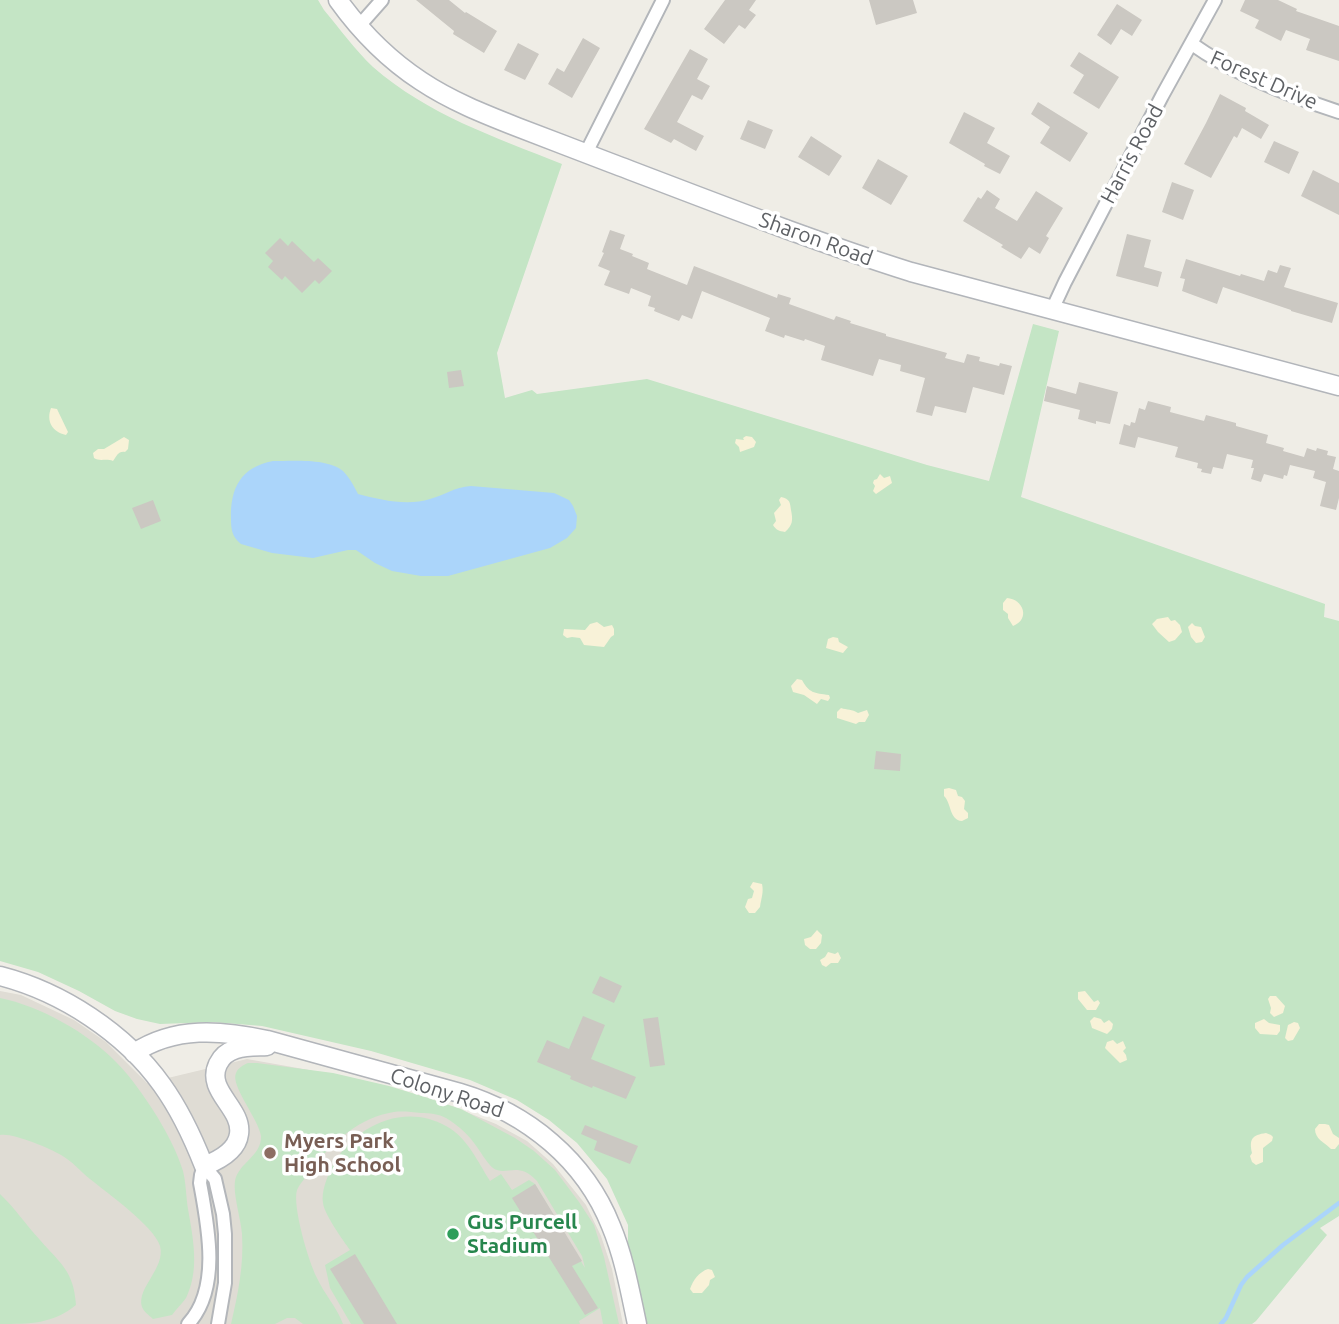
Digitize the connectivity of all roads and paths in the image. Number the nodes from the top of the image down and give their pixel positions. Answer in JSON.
{"nodes":[{"id":1,"x":338,"y":0,"type":"edge"},
{"id":2,"x":382,"y":0,"type":"edge"},
{"id":3,"x":663,"y":0,"type":"edge"},
{"id":4,"x":1215,"y":0,"type":"edge"},
{"id":5,"x":359,"y":26,"type":"junction"},
{"id":6,"x":1192,"y":44,"type":"junction"},
{"id":7,"x":1339,"y":112,"type":"edge"},
{"id":8,"x":586,"y":153,"type":"junction"},
{"id":9,"x":1052,"y":310,"type":"junction"},
{"id":10,"x":1339,"y":386,"type":"edge"},
{"id":11,"x":0,"y":976,"type":"edge"},
{"id":12,"x":299,"y":1049,"type":"junction"},
{"id":13,"x":134,"y":1053,"type":"junction"},
{"id":14,"x":204,"y":1166,"type":"junction"},
{"id":15,"x":188,"y":1324,"type":"edge"},
{"id":16,"x":218,"y":1324,"type":"edge"},
{"id":17,"x":637,"y":1324,"type":"edge"}],
"edges":[{"from":1,"to":5,"type":"street","name":"Sharon Road"},
{"from":2,"to":5,"type":"street"},
{"from":3,"to":8,"type":"street"},
{"from":4,"to":6,"type":"street","name":"Harris Road"},
{"from":5,"to":8,"type":"street","name":"Sharon Road"},
{"from":6,"to":7,"type":"street","name":"Forest Drive"},
{"from":6,"to":9,"type":"street","name":"Harris Road"},
{"from":8,"to":9,"type":"street","name":"Sharon Road"},
{"from":9,"to":10,"type":"street","name":"Sharon Road"},
{"from":11,"to":13,"type":"street"},
{"from":12,"to":13,"type":"street","name":"Colony Road"},
{"from":12,"to":14,"type":"street","name":"Colony Road"},
{"from":12,"to":17,"type":"street","name":"Colony Road"},
{"from":13,"to":14,"type":"street"},
{"from":14,"to":15,"type":"street"},
{"from":14,"to":16,"type":"street"}]}
